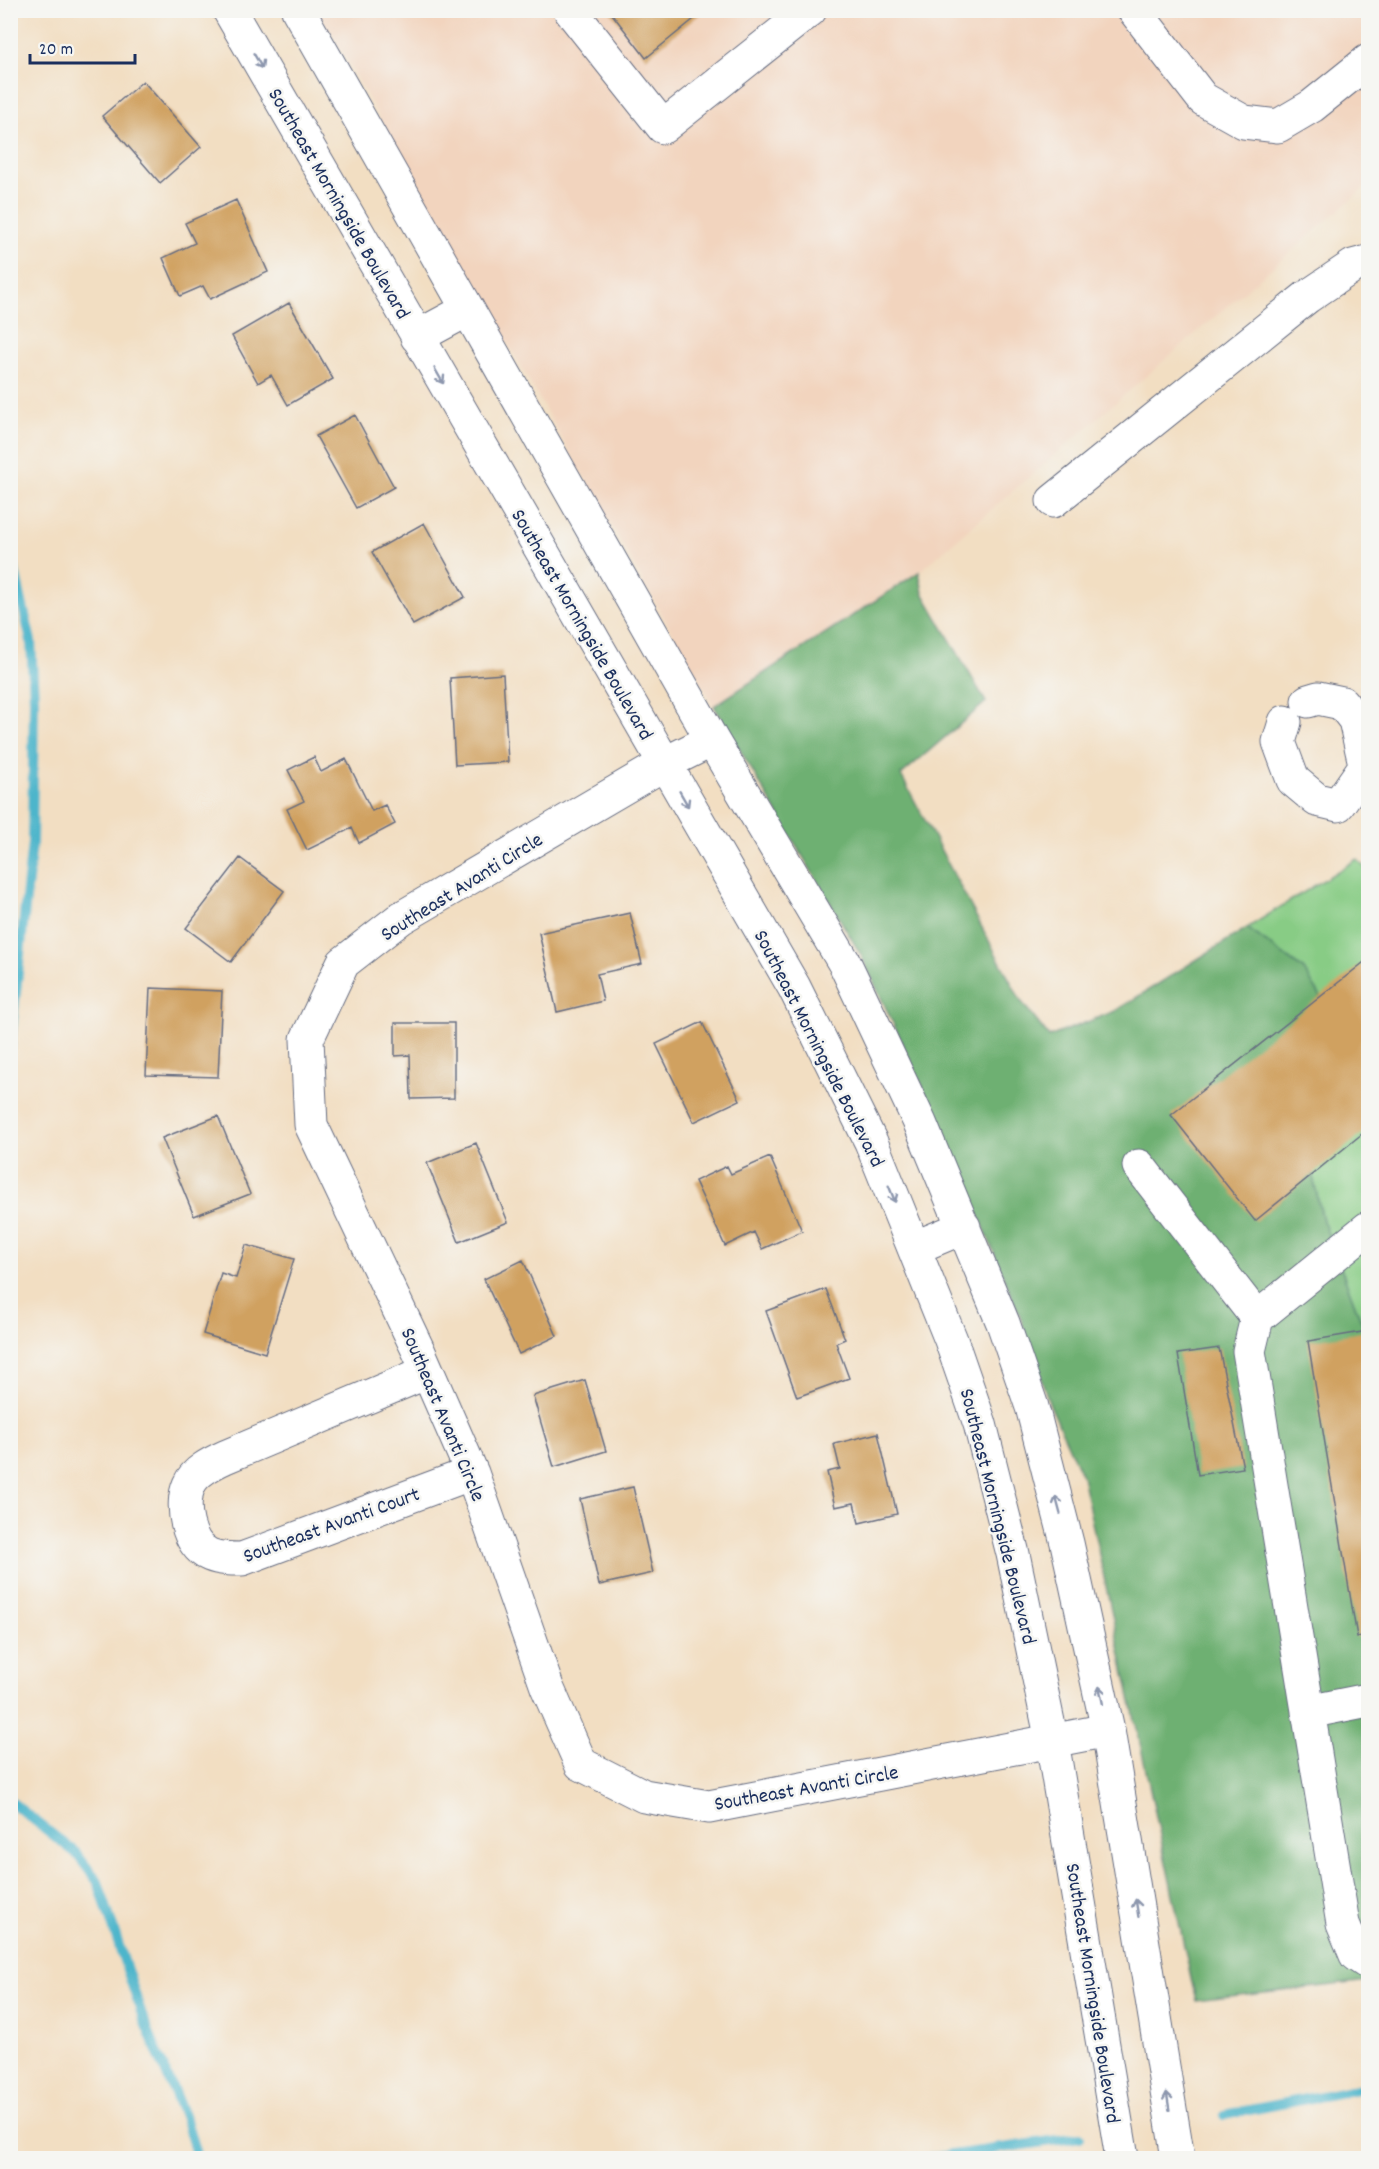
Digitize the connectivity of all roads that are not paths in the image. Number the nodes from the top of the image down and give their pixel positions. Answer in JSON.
{"nodes":[{"id":1,"x":229,"y":10,"type":"edge"},
{"id":2,"x":298,"y":10,"type":"edge"},
{"id":3,"x":570,"y":10,"type":"edge"},
{"id":4,"x":810,"y":10,"type":"edge"},
{"id":5,"x":1134,"y":10,"type":"edge"},
{"id":6,"x":1368,"y":61,"type":"edge"},
{"id":7,"x":1368,"y":262,"type":"edge"},
{"id":8,"x":467,"y":310,"type":"junction"},
{"id":9,"x":417,"y":337,"type":"junction"},
{"id":10,"x":1053,"y":501,"type":"dead end"},
{"id":11,"x":712,"y":740,"type":"junction"},
{"id":12,"x":664,"y":764,"type":"junction"},
{"id":13,"x":1367,"y":765,"type":"edge"},
{"id":14,"x":1138,"y":1166,"type":"dead end"},
{"id":15,"x":964,"y":1227,"type":"junction"},
{"id":16,"x":1368,"y":1228,"type":"edge"},
{"id":17,"x":914,"y":1248,"type":"junction"},
{"id":18,"x":1257,"y":1318,"type":"junction"},
{"id":19,"x":427,"y":1372,"type":"junction"},
{"id":20,"x":472,"y":1473,"type":"junction"},
{"id":21,"x":1368,"y":1700,"type":"edge"},
{"id":22,"x":1308,"y":1712,"type":"junction"},
{"id":23,"x":1108,"y":1730,"type":"junction"},
{"id":24,"x":1052,"y":1741,"type":"junction"},
{"id":25,"x":1368,"y":1963,"type":"edge"},
{"id":26,"x":1122,"y":2158,"type":"edge"},
{"id":27,"x":1178,"y":2158,"type":"edge"}],
"edges":[{"from":1,"to":9,"type":"street","name":"Southeast Morningside Boulevard","one_way":true},
{"from":2,"to":8,"type":"street"},
{"from":3,"to":4,"type":"street"},
{"from":5,"to":6,"type":"street"},
{"from":7,"to":10,"type":"street"},
{"from":8,"to":9,"type":"street"},
{"from":8,"to":11,"type":"street"},
{"from":9,"to":12,"type":"street","name":"Southeast Morningside Boulevard","one_way":true},
{"from":11,"to":12,"type":"street","name":"Southeast Avanti Circle"},
{"from":11,"to":15,"type":"street"},
{"from":12,"to":17,"type":"street","name":"Southeast Morningside Boulevard","one_way":true},
{"from":12,"to":19,"type":"street","name":"Southeast Avanti Circle"},
{"from":13,"to":13,"type":"street"},
{"from":14,"to":18,"type":"street"},
{"from":15,"to":17,"type":"street"},
{"from":23,"to":15,"type":"street","one_way":true},
{"from":16,"to":18,"type":"street"},
{"from":17,"to":24,"type":"street","name":"Southeast Morningside Boulevard"},
{"from":18,"to":22,"type":"street"},
{"from":19,"to":20,"type":"street","name":"Southeast Avanti Circle"},
{"from":19,"to":20,"type":"street","name":"Southeast Avanti Court"},
{"from":20,"to":24,"type":"street","name":"Southeast Avanti Circle"},
{"from":21,"to":22,"type":"street"},
{"from":22,"to":25,"type":"street"},
{"from":23,"to":24,"type":"street","name":"Southeast Avanti Circle"},
{"from":27,"to":23,"type":"street","one_way":true},
{"from":24,"to":26,"type":"street","name":"Southeast Morningside Boulevard"}]}
